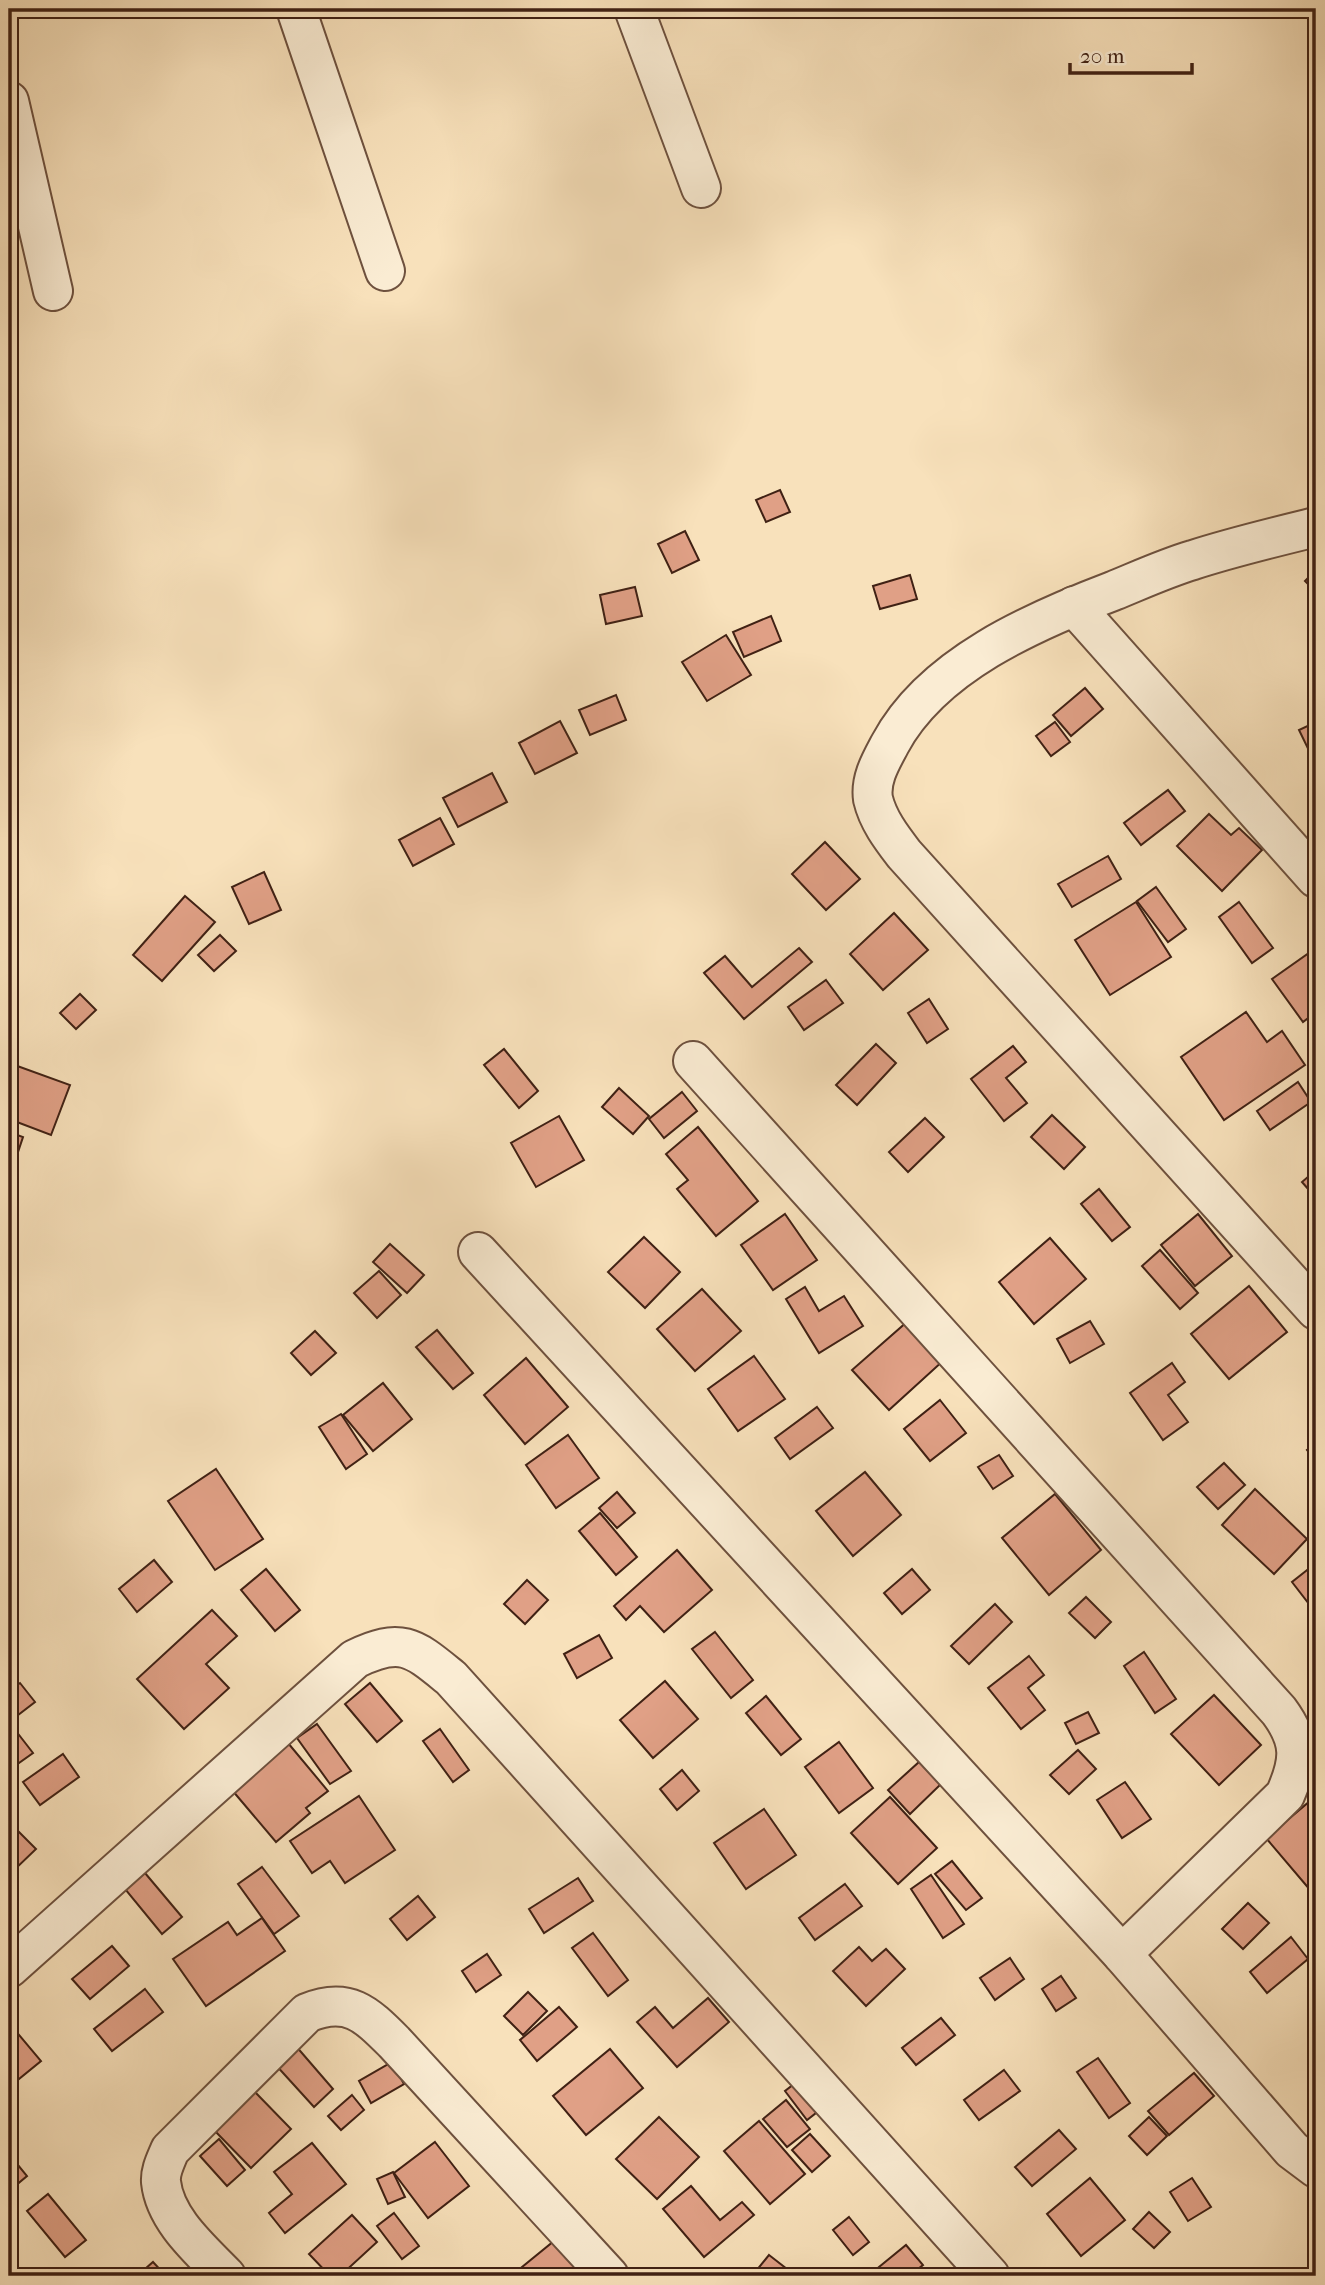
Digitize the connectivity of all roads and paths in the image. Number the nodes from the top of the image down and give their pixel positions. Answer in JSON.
{"nodes":[{"id":1,"x":296,"y":9,"type":"edge"},
{"id":2,"x":634,"y":9,"type":"edge"},
{"id":3,"x":9,"y":101,"type":"edge"},
{"id":4,"x":701,"y":188,"type":"dead end"},
{"id":5,"x":385,"y":271,"type":"dead end"},
{"id":6,"x":53,"y":291,"type":"dead end"},
{"id":7,"x":1316,"y":527,"type":"edge"},
{"id":8,"x":1074,"y":606,"type":"junction"},
{"id":9,"x":1316,"y":878,"type":"edge"},
{"id":10,"x":693,"y":1061,"type":"dead end"},
{"id":11,"x":478,"y":1252,"type":"dead end"},
{"id":12,"x":1316,"y":1310,"type":"edge"},
{"id":13,"x":1122,"y":1954,"type":"junction"},
{"id":14,"x":9,"y":1968,"type":"edge"},
{"id":15,"x":1316,"y":2168,"type":"edge"},
{"id":16,"x":226,"y":2276,"type":"edge"},
{"id":17,"x":609,"y":2276,"type":"edge"},
{"id":18,"x":990,"y":2276,"type":"edge"}],
"edges":[{"from":1,"to":5,"type":"street"},
{"from":2,"to":4,"type":"street"},
{"from":3,"to":6,"type":"street"},
{"from":7,"to":8,"type":"street"},
{"from":8,"to":9,"type":"street"},
{"from":8,"to":12,"type":"street"},
{"from":10,"to":13,"type":"street"},
{"from":11,"to":13,"type":"street"},
{"from":13,"to":15,"type":"street"},
{"from":14,"to":18,"type":"street"},
{"from":16,"to":17,"type":"street"}]}
